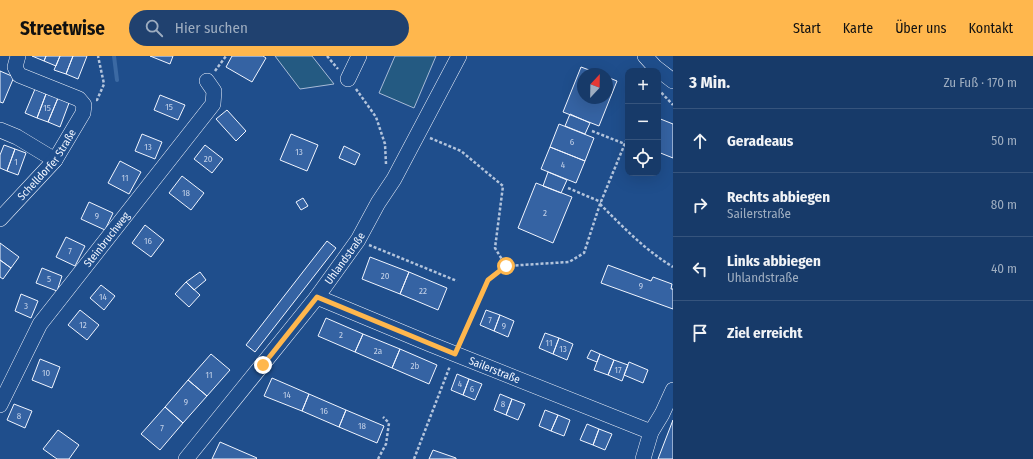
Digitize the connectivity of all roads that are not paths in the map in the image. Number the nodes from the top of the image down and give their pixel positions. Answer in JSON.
{"nodes":[{"id":1,"x":18,"y":56,"type":"edge"},
{"id":2,"x":359,"y":56,"type":"edge"},
{"id":3,"x":459,"y":56,"type":"edge"},
{"id":4,"x":645,"y":56,"type":"edge"},
{"id":5,"x":348,"y":79,"type":"road end"},
{"id":6,"x":208,"y":81,"type":"road end"},
{"id":7,"x":673,"y":81,"type":"edge"},
{"id":8,"x":0,"y":130,"type":"edge"},
{"id":9,"x":54,"y":160,"type":"junction"},
{"id":10,"x":0,"y":219,"type":"edge"},
{"id":11,"x":317,"y":297,"type":"junction"},
{"id":12,"x":673,"y":390,"type":"edge"},
{"id":13,"x":0,"y":405,"type":"edge"},
{"id":14,"x":651,"y":432,"type":"junction"},
{"id":15,"x":186,"y":459,"type":"edge"},
{"id":16,"x":644,"y":459,"type":"edge"}],
"edges":[{"from":1,"to":9,"type":"street","name":"Schelldorfer Straße"},
{"from":2,"to":5,"type":"street"},
{"from":3,"to":11,"type":"street","name":"Uhlandstraße"},
{"from":4,"to":7,"type":"street"},
{"from":6,"to":13,"type":"street","name":"Steinbruchweg"},
{"from":8,"to":9,"type":"street"},
{"from":9,"to":10,"type":"street","name":"Schelldorfer Straße"},
{"from":11,"to":14,"type":"street","name":"Sailerstraße"},
{"from":11,"to":15,"type":"street","name":"Uhlandstraße"},
{"from":12,"to":14,"type":"street"},
{"from":14,"to":16,"type":"street"}]}
